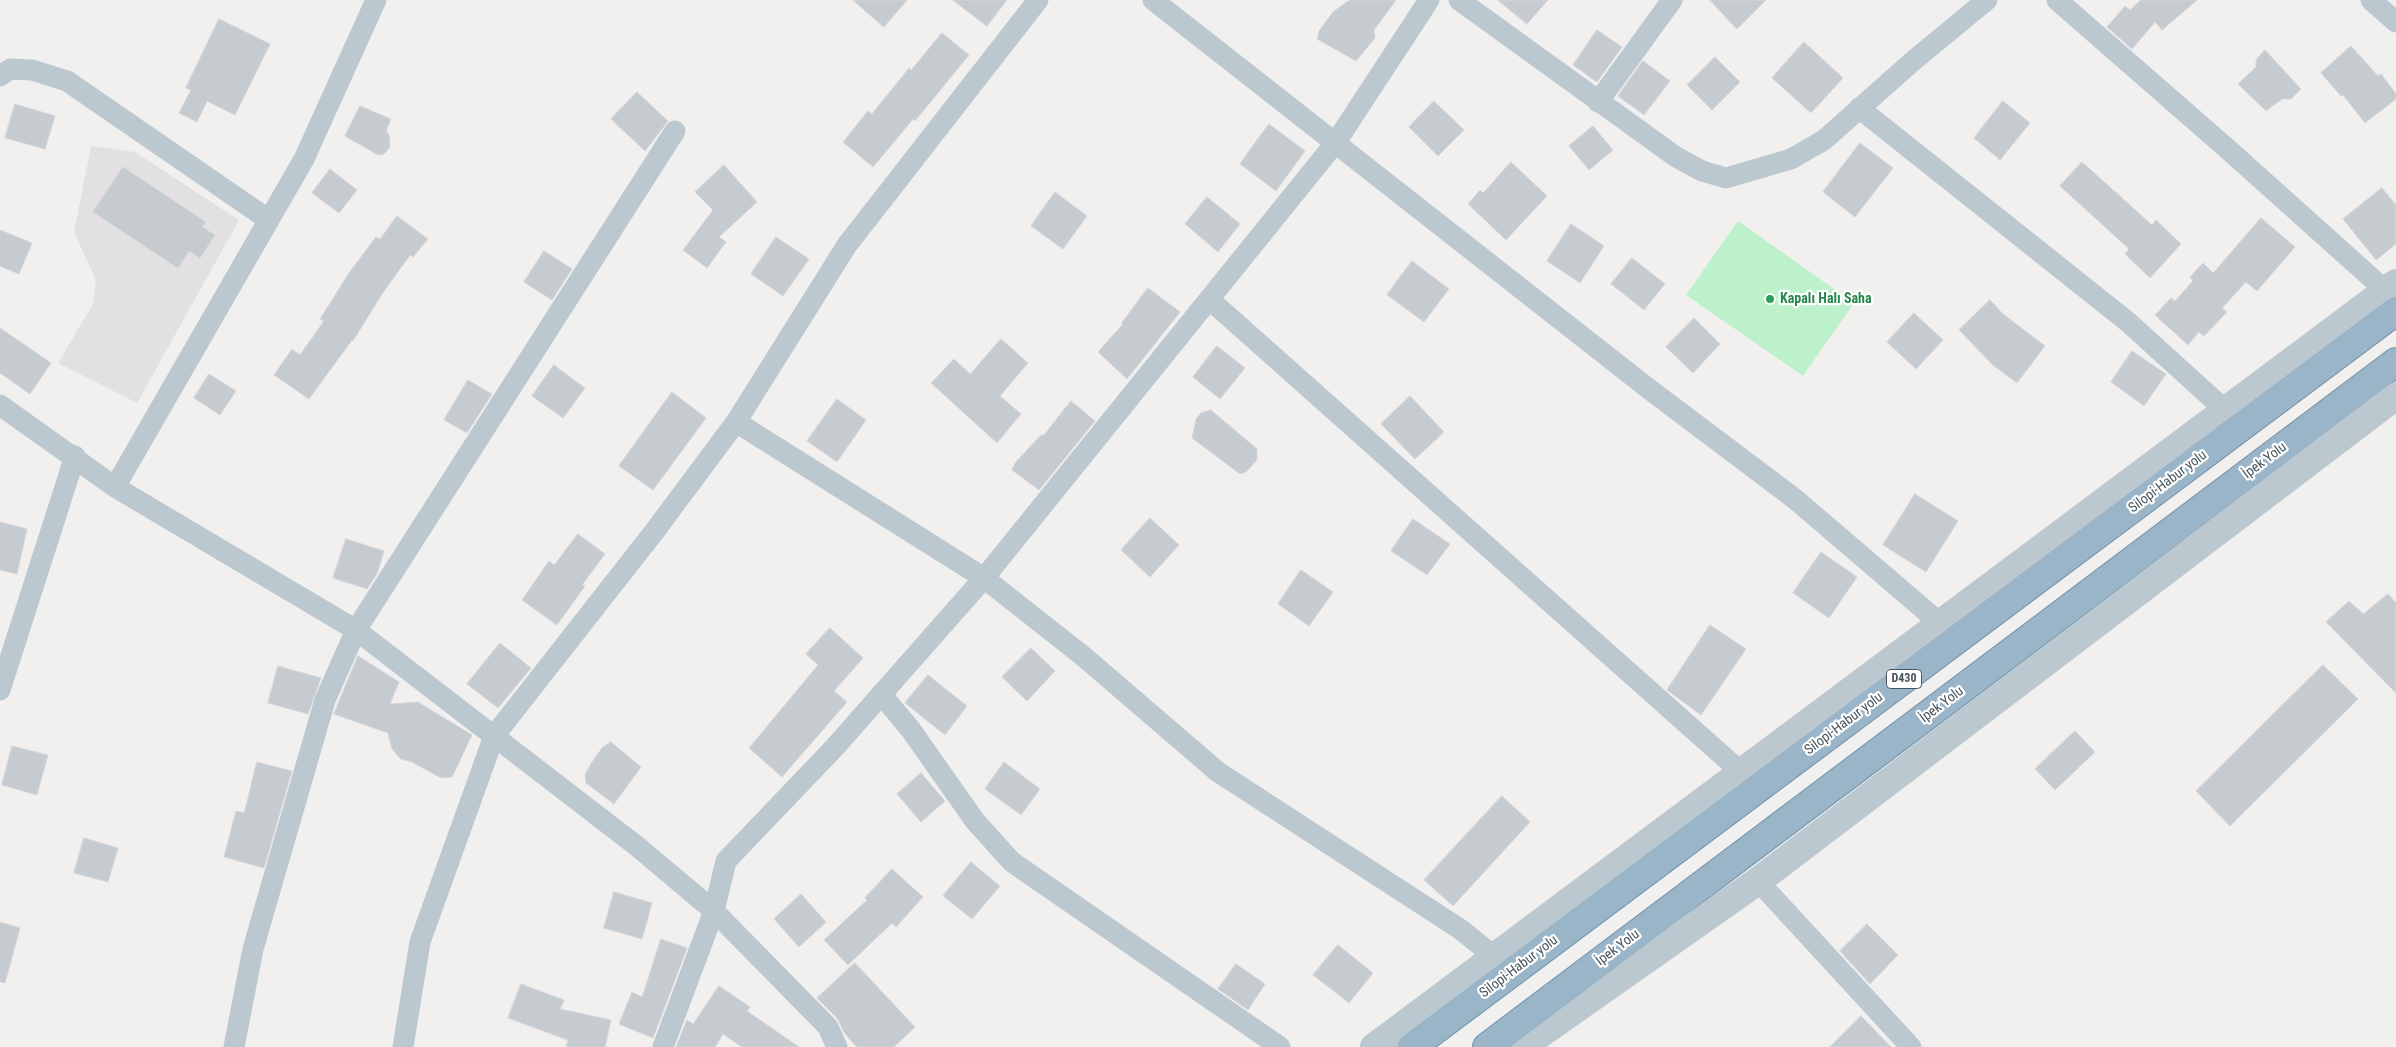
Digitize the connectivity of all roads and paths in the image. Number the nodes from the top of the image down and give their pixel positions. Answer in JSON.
{"nodes":[{"id":1,"x":376,"y":0,"type":"edge"},
{"id":2,"x":1038,"y":0,"type":"edge"},
{"id":3,"x":1153,"y":0,"type":"edge"},
{"id":4,"x":1429,"y":0,"type":"edge"},
{"id":5,"x":1459,"y":0,"type":"edge"},
{"id":6,"x":1672,"y":0,"type":"edge"},
{"id":7,"x":1987,"y":0,"type":"edge"},
{"id":8,"x":2057,"y":0,"type":"edge"},
{"id":9,"x":2371,"y":0,"type":"edge"},
{"id":10,"x":2396,"y":22,"type":"edge"},
{"id":11,"x":0,"y":76,"type":"edge"},
{"id":12,"x":1598,"y":102,"type":"junction"},
{"id":13,"x":1860,"y":108,"type":"junction"},
{"id":14,"x":675,"y":130,"type":"dead end"},
{"id":15,"x":1336,"y":142,"type":"junction"},
{"id":16,"x":269,"y":220,"type":"junction"},
{"id":17,"x":2392,"y":295,"type":"edge"},
{"id":18,"x":1209,"y":299,"type":"junction"},
{"id":19,"x":2396,"y":362,"type":"edge"},
{"id":20,"x":2396,"y":396,"type":"edge"},
{"id":21,"x":0,"y":405,"type":"edge"},
{"id":22,"x":2226,"y":412,"type":"junction"},
{"id":23,"x":736,"y":422,"type":"junction"},
{"id":24,"x":75,"y":456,"type":"junction"},
{"id":25,"x":116,"y":486,"type":"junction"},
{"id":26,"x":984,"y":578,"type":"junction"},
{"id":27,"x":1941,"y":624,"type":"junction"},
{"id":28,"x":356,"y":630,"type":"junction"},
{"id":29,"x":0,"y":690,"type":"edge"},
{"id":30,"x":881,"y":694,"type":"junction"},
{"id":31,"x":494,"y":736,"type":"junction"},
{"id":32,"x":1741,"y":772,"type":"junction"},
{"id":33,"x":1758,"y":880,"type":"junction"},
{"id":34,"x":714,"y":911,"type":"junction"},
{"id":35,"x":1495,"y":957,"type":"junction"},
{"id":36,"x":234,"y":1047,"type":"edge"},
{"id":37,"x":402,"y":1047,"type":"edge"},
{"id":38,"x":664,"y":1047,"type":"edge"},
{"id":39,"x":837,"y":1047,"type":"edge"},
{"id":40,"x":1280,"y":1047,"type":"edge"},
{"id":41,"x":1374,"y":1047,"type":"edge"},
{"id":42,"x":1412,"y":1047,"type":"edge"},
{"id":43,"x":1487,"y":1047,"type":"edge"},
{"id":44,"x":1522,"y":1047,"type":"edge"},
{"id":45,"x":1911,"y":1047,"type":"edge"}],
"edges":[{"from":1,"to":16,"type":"street"},
{"from":2,"to":23,"type":"street"},
{"from":3,"to":15,"type":"street"},
{"from":4,"to":15,"type":"street"},
{"from":5,"to":12,"type":"street"},
{"from":6,"to":12,"type":"street"},
{"from":7,"to":13,"type":"street"},
{"from":8,"to":17,"type":"street"},
{"from":9,"to":10,"type":"street"},
{"from":11,"to":16,"type":"street"},
{"from":12,"to":13,"type":"street"},
{"from":13,"to":22,"type":"street"},
{"from":14,"to":28,"type":"street"},
{"from":15,"to":18,"type":"street"},
{"from":15,"to":27,"type":"street"},
{"from":16,"to":25,"type":"street"},
{"from":17,"to":22,"type":"street"},
{"from":17,"to":42,"type":"highway","name":"Silopi-Habur yolu","number":"D430"},
{"from":18,"to":26,"type":"street"},
{"from":18,"to":32,"type":"street"},
{"from":19,"to":43,"type":"highway","name":"İpek Yolu"},
{"from":20,"to":33,"type":"street"},
{"from":21,"to":24,"type":"street"},
{"from":22,"to":27,"type":"street"},
{"from":23,"to":26,"type":"street"},
{"from":23,"to":31,"type":"street"},
{"from":24,"to":25,"type":"street"},
{"from":24,"to":29,"type":"street"},
{"from":25,"to":28,"type":"street"},
{"from":26,"to":30,"type":"street"},
{"from":26,"to":35,"type":"street"},
{"from":27,"to":32,"type":"street"},
{"from":28,"to":31,"type":"street"},
{"from":28,"to":36,"type":"street"},
{"from":30,"to":34,"type":"street"},
{"from":30,"to":40,"type":"street"},
{"from":31,"to":34,"type":"street"},
{"from":31,"to":37,"type":"street"},
{"from":32,"to":35,"type":"street"},
{"from":33,"to":44,"type":"street"},
{"from":33,"to":45,"type":"street"},
{"from":34,"to":38,"type":"street"},
{"from":34,"to":39,"type":"street"},
{"from":35,"to":41,"type":"street"}]}
